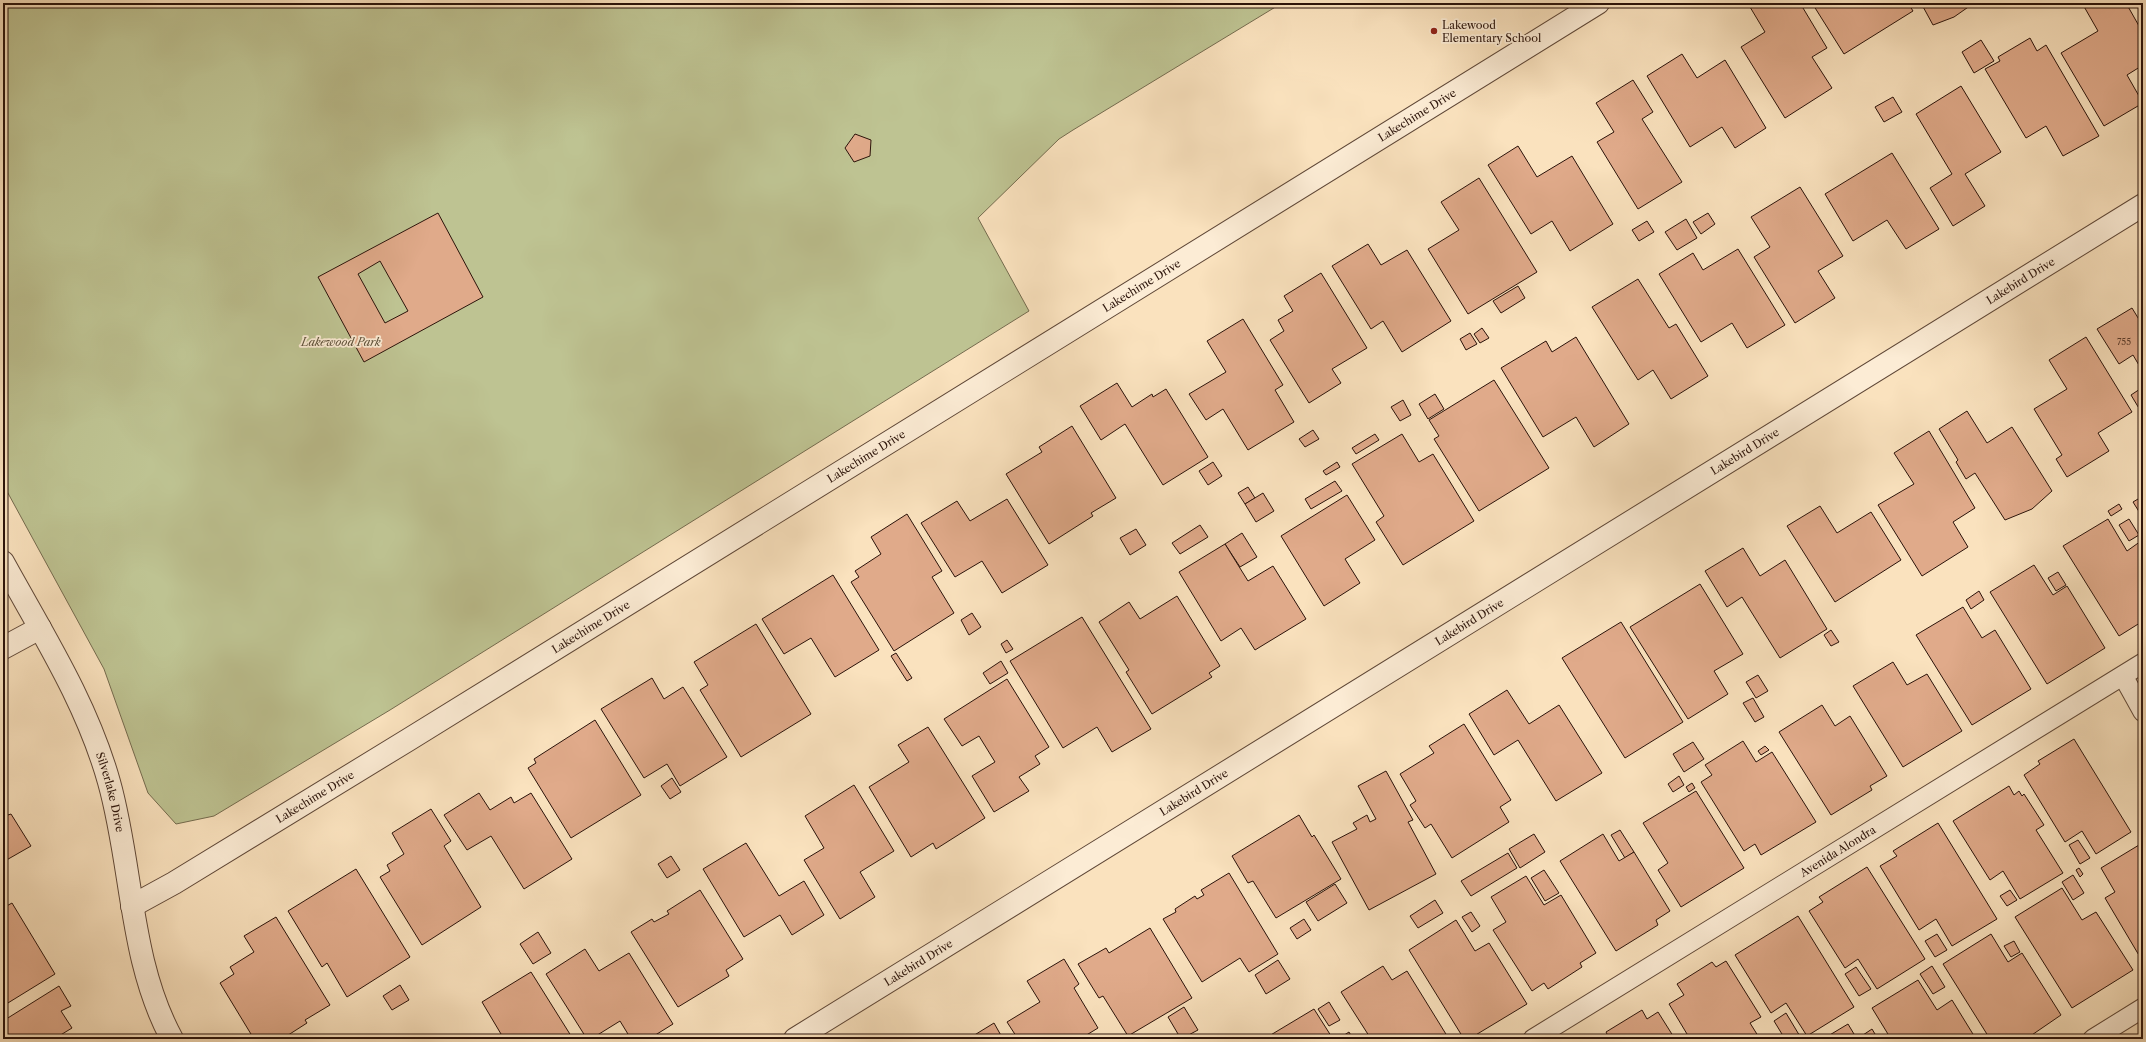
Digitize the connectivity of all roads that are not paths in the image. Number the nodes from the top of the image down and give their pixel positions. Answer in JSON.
{"nodes":[{"id":1,"x":1598,"y":3,"type":"edge"},
{"id":2,"x":2143,"y":205,"type":"edge"},
{"id":3,"x":3,"y":562,"type":"edge"},
{"id":4,"x":40,"y":628,"type":"junction"},
{"id":5,"x":3,"y":648,"type":"edge"},
{"id":6,"x":2143,"y":663,"type":"edge"},
{"id":7,"x":2123,"y":676,"type":"junction"},
{"id":8,"x":2143,"y":712,"type":"edge"},
{"id":9,"x":132,"y":906,"type":"junction"},
{"id":10,"x":2143,"y":1008,"type":"edge"},
{"id":11,"x":172,"y":1039,"type":"edge"},
{"id":12,"x":795,"y":1039,"type":"edge"},
{"id":13,"x":1533,"y":1039,"type":"edge"},
{"id":14,"x":2093,"y":1039,"type":"edge"}],
"edges":[{"from":1,"to":9,"type":"street","name":"Lakechime Drive"},
{"from":2,"to":12,"type":"street","name":"Lakebird Drive"},
{"from":3,"to":4,"type":"street","name":"Silverlake Drive"},
{"from":4,"to":5,"type":"street"},
{"from":4,"to":9,"type":"street","name":"Silverlake Drive"},
{"from":6,"to":7,"type":"lane","name":"Avenida Alondra"},
{"from":7,"to":8,"type":"lane"},
{"from":7,"to":13,"type":"lane","name":"Avenida Alondra"},
{"from":9,"to":11,"type":"street","name":"Silverlake Drive"},
{"from":10,"to":14,"type":"lane"}]}
